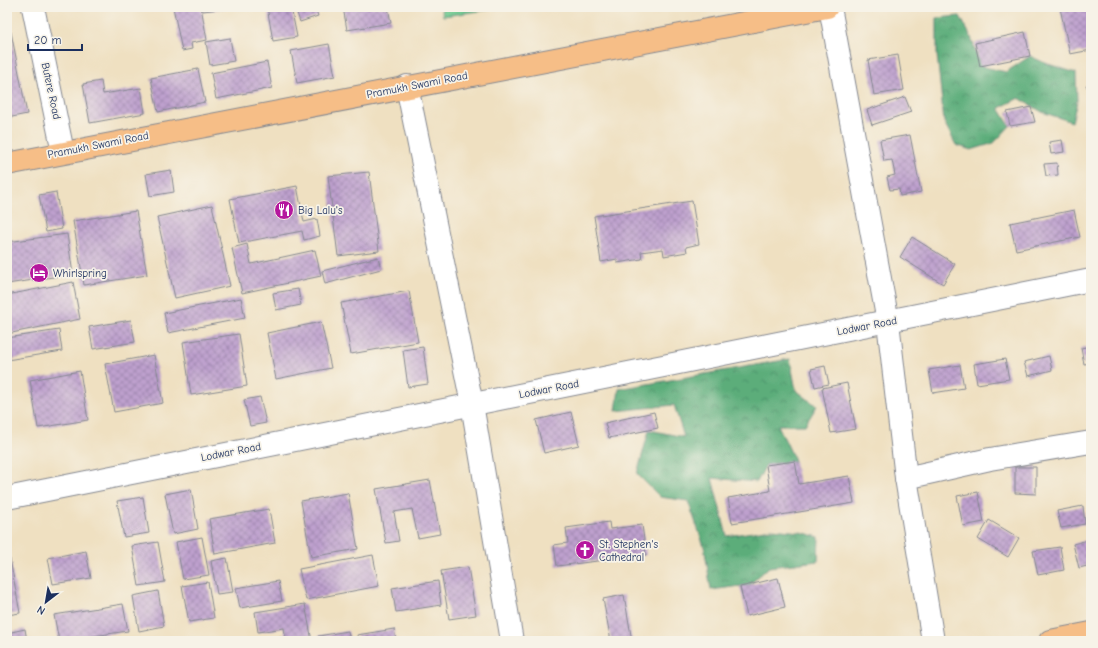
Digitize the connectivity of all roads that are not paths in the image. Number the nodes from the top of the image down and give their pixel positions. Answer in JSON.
{"nodes":[{"id":1,"x":33,"y":7,"type":"edge"},
{"id":2,"x":827,"y":7,"type":"edge"},
{"id":3,"x":830,"y":7,"type":"edge"},
{"id":4,"x":407,"y":86,"type":"junction"},
{"id":5,"x":63,"y":152,"type":"junction"},
{"id":6,"x":7,"y":164,"type":"edge"},
{"id":7,"x":1091,"y":280,"type":"edge"},
{"id":8,"x":888,"y":322,"type":"junction"},
{"id":9,"x":472,"y":404,"type":"junction"},
{"id":10,"x":1091,"y":442,"type":"edge"},
{"id":11,"x":906,"y":478,"type":"junction"},
{"id":12,"x":7,"y":498,"type":"edge"},
{"id":13,"x":1091,"y":633,"type":"edge"},
{"id":14,"x":512,"y":641,"type":"edge"},
{"id":15,"x":933,"y":641,"type":"edge"},
{"id":16,"x":1050,"y":641,"type":"edge"}],
"edges":[{"from":1,"to":5,"type":"street","name":"Butere Road"},
{"from":2,"to":4,"type":"main road","name":"Pramukh Swami Road"},
{"from":3,"to":8,"type":"street"},
{"from":4,"to":5,"type":"main road","name":"Pramukh Swami Road"},
{"from":4,"to":9,"type":"street"},
{"from":5,"to":6,"type":"main road","name":"Pramukh Swami Road"},
{"from":7,"to":8,"type":"street","name":"Lodwar Road"},
{"from":8,"to":9,"type":"street","name":"Lodwar Road"},
{"from":8,"to":11,"type":"street"},
{"from":9,"to":12,"type":"street","name":"Lodwar Road"},
{"from":9,"to":14,"type":"street"},
{"from":10,"to":11,"type":"street"},
{"from":11,"to":15,"type":"street"},
{"from":13,"to":16,"type":"main road"}]}
